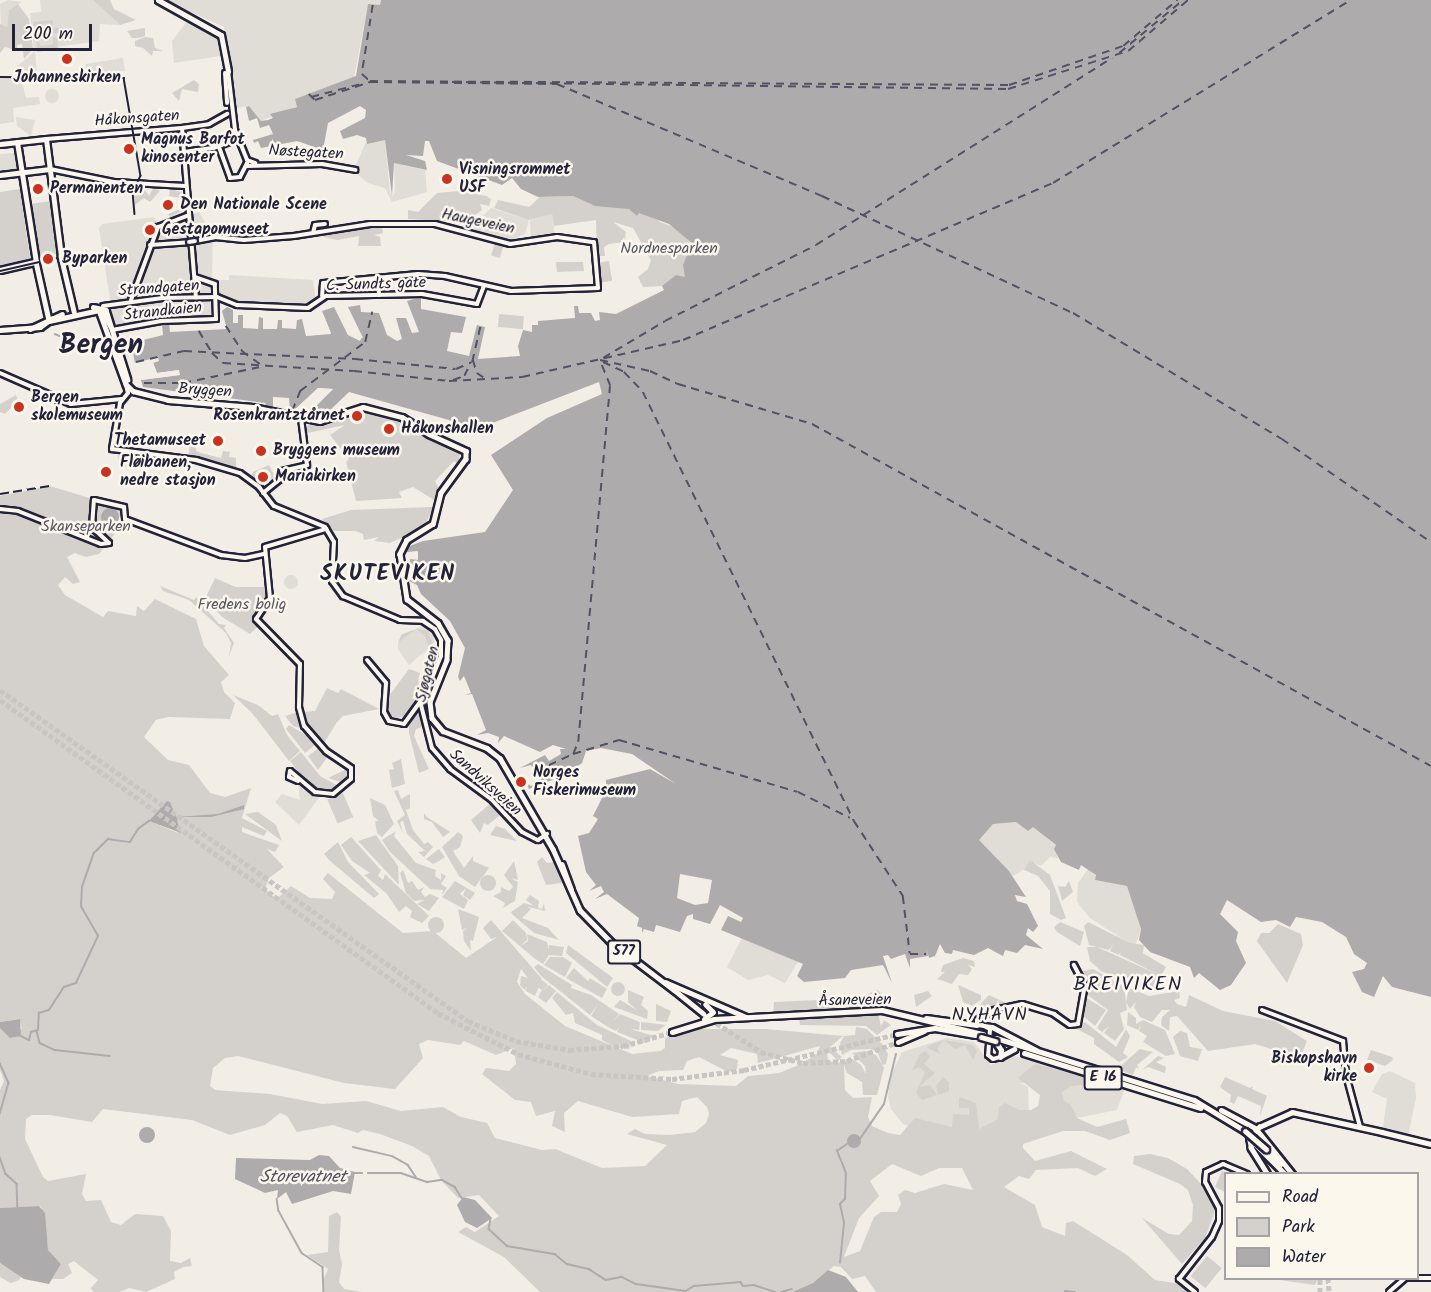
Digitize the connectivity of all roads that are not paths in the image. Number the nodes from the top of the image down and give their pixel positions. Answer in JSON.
{"nodes":[{"id":1,"x":158,"y":0,"type":"edge"},
{"id":2,"x":226,"y":72,"type":"junction"},
{"id":3,"x":227,"y":114,"type":"junction"},
{"id":4,"x":182,"y":128,"type":"junction"},
{"id":5,"x":235,"y":130,"type":"junction"},
{"id":6,"x":46,"y":139,"type":"junction"},
{"id":7,"x":238,"y":139,"type":"junction"},
{"id":8,"x":17,"y":142,"type":"junction"},
{"id":9,"x":0,"y":144,"type":"edge"},
{"id":10,"x":219,"y":147,"type":"junction"},
{"id":11,"x":184,"y":152,"type":"junction"},
{"id":12,"x":247,"y":163,"type":"junction"},
{"id":13,"x":50,"y":169,"type":"junction"},
{"id":14,"x":355,"y":170,"type":"dead end"},
{"id":15,"x":20,"y":173,"type":"junction"},
{"id":16,"x":0,"y":176,"type":"edge"},
{"id":17,"x":185,"y":186,"type":"junction"},
{"id":18,"x":186,"y":208,"type":"junction"},
{"id":19,"x":187,"y":216,"type":"junction"},
{"id":20,"x":177,"y":219,"type":"junction"},
{"id":21,"x":325,"y":224,"type":"dead end"},
{"id":22,"x":313,"y":233,"type":"junction"},
{"id":23,"x":150,"y":245,"type":"junction"},
{"id":24,"x":62,"y":256,"type":"joint"},
{"id":25,"x":36,"y":262,"type":"junction"},
{"id":26,"x":0,"y":270,"type":"edge"},
{"id":27,"x":195,"y":277,"type":"junction"},
{"id":28,"x":378,"y":280,"type":"junction"},
{"id":29,"x":484,"y":286,"type":"junction"},
{"id":30,"x":379,"y":295,"type":"junction"},
{"id":31,"x":322,"y":296,"type":"junction"},
{"id":32,"x":195,"y":297,"type":"junction"},
{"id":33,"x":217,"y":297,"type":"junction"},
{"id":34,"x":131,"y":300,"type":"junction"},
{"id":35,"x":224,"y":300,"type":"junction"},
{"id":36,"x":43,"y":304,"type":"junction"},
{"id":37,"x":103,"y":306,"type":"junction"},
{"id":38,"x":217,"y":307,"type":"junction"},
{"id":39,"x":74,"y":311,"type":"junction"},
{"id":40,"x":48,"y":320,"type":"junction"},
{"id":41,"x":42,"y":322,"type":"junction"},
{"id":42,"x":30,"y":329,"type":"junction"},
{"id":43,"x":0,"y":330,"type":"edge"},
{"id":44,"x":110,"y":331,"type":"junction"},
{"id":45,"x":0,"y":373,"type":"edge"},
{"id":46,"x":126,"y":384,"type":"junction"},
{"id":47,"x":133,"y":391,"type":"junction"},
{"id":48,"x":122,"y":399,"type":"junction"},
{"id":49,"x":120,"y":407,"type":"junction"},
{"id":50,"x":301,"y":418,"type":"junction"},
{"id":51,"x":262,"y":491,"type":"junction"},
{"id":52,"x":0,"y":509,"type":"edge"},
{"id":53,"x":326,"y":529,"type":"junction"},
{"id":54,"x":264,"y":554,"type":"junction"},
{"id":55,"x":367,"y":660,"type":"dead end"},
{"id":56,"x":422,"y":701,"type":"junction"},
{"id":57,"x":298,"y":781,"type":"dead end"},
{"id":58,"x":546,"y":835,"type":"junction"},
{"id":59,"x":537,"y":839,"type":"junction"},
{"id":60,"x":550,"y":843,"type":"junction"},
{"id":61,"x":587,"y":918,"type":"junction"},
{"id":62,"x":1074,"y":964,"type":"dead end"},
{"id":63,"x":665,"y":982,"type":"junction"},
{"id":64,"x":674,"y":990,"type":"junction"},
{"id":65,"x":1262,"y":1010,"type":"dead end"},
{"id":66,"x":704,"y":1014,"type":"tunnel mouth"},
{"id":67,"x":915,"y":1018,"type":"junction"},
{"id":68,"x":752,"y":1019,"type":"junction"},
{"id":69,"x":980,"y":1025,"type":"junction"},
{"id":70,"x":991,"y":1028,"type":"junction"},
{"id":71,"x":947,"y":1029,"type":"junction"},
{"id":72,"x":897,"y":1034,"type":"tunnel mouth"},
{"id":73,"x":982,"y":1035,"type":"junction"},
{"id":74,"x":996,"y":1040,"type":"junction"},
{"id":75,"x":898,"y":1042,"type":"tunnel mouth"},
{"id":76,"x":1014,"y":1049,"type":"junction"},
{"id":77,"x":1000,"y":1057,"type":"junction"},
{"id":78,"x":1048,"y":1057,"type":"junction"},
{"id":79,"x":1194,"y":1100,"type":"junction"},
{"id":80,"x":1307,"y":1113,"type":"junction"},
{"id":81,"x":1360,"y":1126,"type":"junction"},
{"id":82,"x":1265,"y":1128,"type":"junction"},
{"id":83,"x":1257,"y":1130,"type":"junction"},
{"id":84,"x":1244,"y":1132,"type":"junction"},
{"id":85,"x":1266,"y":1140,"type":"junction"},
{"id":86,"x":1431,"y":1144,"type":"edge"},
{"id":87,"x":1264,"y":1152,"type":"junction"},
{"id":88,"x":1244,"y":1172,"type":"edge"},
{"id":89,"x":1265,"y":1172,"type":"edge"},
{"id":90,"x":1279,"y":1172,"type":"edge"},
{"id":91,"x":1284,"y":1172,"type":"edge"},
{"id":92,"x":1290,"y":1172,"type":"edge"},
{"id":93,"x":1290,"y":1172,"type":"edge"},
{"id":94,"x":1404,"y":1280,"type":"edge"},
{"id":95,"x":1196,"y":1292,"type":"edge"},
{"id":96,"x":1389,"y":1292,"type":"edge"}],
"edges":[{"from":1,"to":2,"type":"highway"},
{"from":2,"to":3,"type":"main road"},
{"from":2,"to":5,"type":"main road"},
{"from":3,"to":4,"type":"main road","name":"Håkonsgaten"},
{"from":3,"to":5,"type":"main road"},
{"from":4,"to":6,"type":"main road","name":"Håkonsgaten"},
{"from":4,"to":11,"type":"main road"},
{"from":5,"to":7,"type":"main road","name":"Nøstegaten"},
{"from":6,"to":8,"type":"highway"},
{"from":6,"to":13,"type":"highway"},
{"from":7,"to":10,"type":"main road"},
{"from":7,"to":12,"type":"main road","name":"Nøstegaten"},
{"from":8,"to":9,"type":"highway"},
{"from":8,"to":15,"type":"highway"},
{"from":10,"to":11,"type":"main road"},
{"from":10,"to":12,"type":"main road"},
{"from":11,"to":17,"type":"main road"},
{"from":12,"to":14,"type":"main road","name":"Nøstegaten"},
{"from":13,"to":15,"type":"highway"},
{"from":13,"to":17,"type":"main road"},
{"from":13,"to":24,"type":"highway"},
{"from":15,"to":16,"type":"highway"},
{"from":15,"to":25,"type":"highway"},
{"from":17,"to":18,"type":"main road"},
{"from":18,"to":19,"type":"main road"},
{"from":18,"to":20,"type":"main road"},
{"from":19,"to":20,"type":"main road"},
{"from":19,"to":27,"type":"main road"},
{"from":20,"to":23,"type":"main road"},
{"from":21,"to":22,"type":"main road"},
{"from":22,"to":23,"type":"main road","name":"Haugeveien","bridge":true},
{"from":22,"to":29,"type":"main road","name":"Haugeveien"},
{"from":23,"to":34,"type":"main road"},
{"from":24,"to":39,"type":"main road"},
{"from":25,"to":26,"type":"main road"},
{"from":25,"to":36,"type":"main road"},
{"from":27,"to":32,"type":"main road"},
{"from":27,"to":33,"type":"main road"},
{"from":28,"to":29,"type":"main road"},
{"from":28,"to":30,"type":"main road"},
{"from":28,"to":31,"type":"main road"},
{"from":29,"to":30,"type":"main road","name":"C. Sundts gate"},
{"from":30,"to":31,"type":"main road","name":"C. Sundts gate"},
{"from":31,"to":35,"type":"main road","name":"C. Sundts gate"},
{"from":32,"to":33,"type":"main road","name":"Strandgaten"},
{"from":32,"to":34,"type":"main road","name":"Strandgaten"},
{"from":33,"to":35,"type":"main road","name":"C. Sundts gate"},
{"from":33,"to":38,"type":"main road"},
{"from":34,"to":37,"type":"main road","name":"Strandgaten"},
{"from":35,"to":38,"type":"main road"},
{"from":36,"to":40,"type":"main road"},
{"from":36,"to":41,"type":"main road"},
{"from":37,"to":39,"type":"main road"},
{"from":37,"to":44,"type":"main road","number":"577"},
{"from":38,"to":44,"type":"main road","name":"Strandkaien"},
{"from":39,"to":40,"type":"main road"},
{"from":40,"to":41,"type":"main road"},
{"from":40,"to":42,"type":"main road"},
{"from":40,"to":44,"type":"main road","number":"577"},
{"from":41,"to":42,"type":"main road"},
{"from":42,"to":43,"type":"main road"},
{"from":44,"to":46,"type":"main road","number":"577"},
{"from":44,"to":47,"type":"main road","number":"577"},
{"from":45,"to":48,"type":"main road"},
{"from":46,"to":47,"type":"main road","number":"577"},
{"from":46,"to":48,"type":"main road"},
{"from":47,"to":49,"type":"main road"},
{"from":47,"to":50,"type":"main road","name":"Bryggen","number":"577"},
{"from":48,"to":49,"type":"main road"},
{"from":49,"to":51,"type":"main road"},
{"from":50,"to":51,"type":"main road"},
{"from":50,"to":58,"type":"main road","name":"Sjøgaten","number":"577"},
{"from":51,"to":53,"type":"main road"},
{"from":52,"to":54,"type":"main road"},
{"from":53,"to":54,"type":"main road"},
{"from":53,"to":56,"type":"main road"},
{"from":54,"to":57,"type":"main road"},
{"from":55,"to":56,"type":"main road"},
{"from":56,"to":59,"type":"main road","name":"Sandviksveien"},
{"from":58,"to":59,"type":"main road"},
{"from":58,"to":60,"type":"main road","number":"577"},
{"from":58,"to":61,"type":"main road","number":"577"},
{"from":59,"to":60,"type":"main road","name":"Sandviksveien"},
{"from":60,"to":61,"type":"main road","number":"577"},
{"from":61,"to":63,"type":"main road","number":"577"},
{"from":62,"to":69,"type":"main road"},
{"from":63,"to":64,"type":"main road","number":"577"},
{"from":63,"to":68,"type":"highway","number":"E 16"},
{"from":64,"to":66,"type":"highway"},
{"from":64,"to":68,"type":"highway","name":"Åsaneveien","number":"E 16"},
{"from":65,"to":81,"type":"main road"},
{"from":67,"to":68,"type":"highway","name":"Åsaneveien","number":"E 16"},
{"from":67,"to":69,"type":"highway"},
{"from":67,"to":73,"type":"highway","name":"Åsaneveien","number":"E 16"},
{"from":69,"to":70,"type":"main road"},
{"from":70,"to":77,"type":"main road"},
{"from":70,"to":78,"type":"highway"},
{"from":71,"to":72,"type":"highway","name":"Åsaneveien","number":"E 16"},
{"from":71,"to":73,"type":"highway","name":"Åsaneveien","number":"E 16"},
{"from":71,"to":75,"type":"highway"},
{"from":73,"to":74,"type":"highway","name":"Åsaneveien","number":"E 16","bridge":true},
{"from":74,"to":76,"type":"highway","name":"Åsaneveien","number":"E 16"},
{"from":74,"to":77,"type":"highway"},
{"from":74,"to":78,"type":"highway","name":"Åsaneveien","number":"E 16"},
{"from":76,"to":77,"type":"highway"},
{"from":76,"to":84,"type":"highway","name":"Åsaneveien","number":"E 16"},
{"from":78,"to":79,"type":"highway","name":"Åsaneveien","number":"E 16"},
{"from":79,"to":83,"type":"highway"},
{"from":79,"to":84,"type":"highway","name":"Åsaneveien","number":"E 16"},
{"from":80,"to":81,"type":"main road"},
{"from":80,"to":82,"type":"main road"},
{"from":80,"to":83,"type":"main road"},
{"from":81,"to":86,"type":"main road"},
{"from":82,"to":83,"type":"main road"},
{"from":82,"to":85,"type":"highway"},
{"from":83,"to":85,"type":"highway"},
{"from":83,"to":89,"type":"main road"},
{"from":84,"to":87,"type":"highway","name":"Åsaneveien","number":"E 16","bridge":true},
{"from":84,"to":87,"type":"highway","name":"Åsaneveien","number":"E 16","bridge":true},
{"from":85,"to":92,"type":"highway"},
{"from":87,"to":90,"type":"highway"},
{"from":87,"to":91,"type":"highway","name":"Åsaneveien","number":"E 16"},
{"from":87,"to":93,"type":"highway","name":"Åsaneveien","number":"E 16"},
{"from":88,"to":95,"type":"main road"},
{"from":94,"to":96,"type":"main road"}]}
